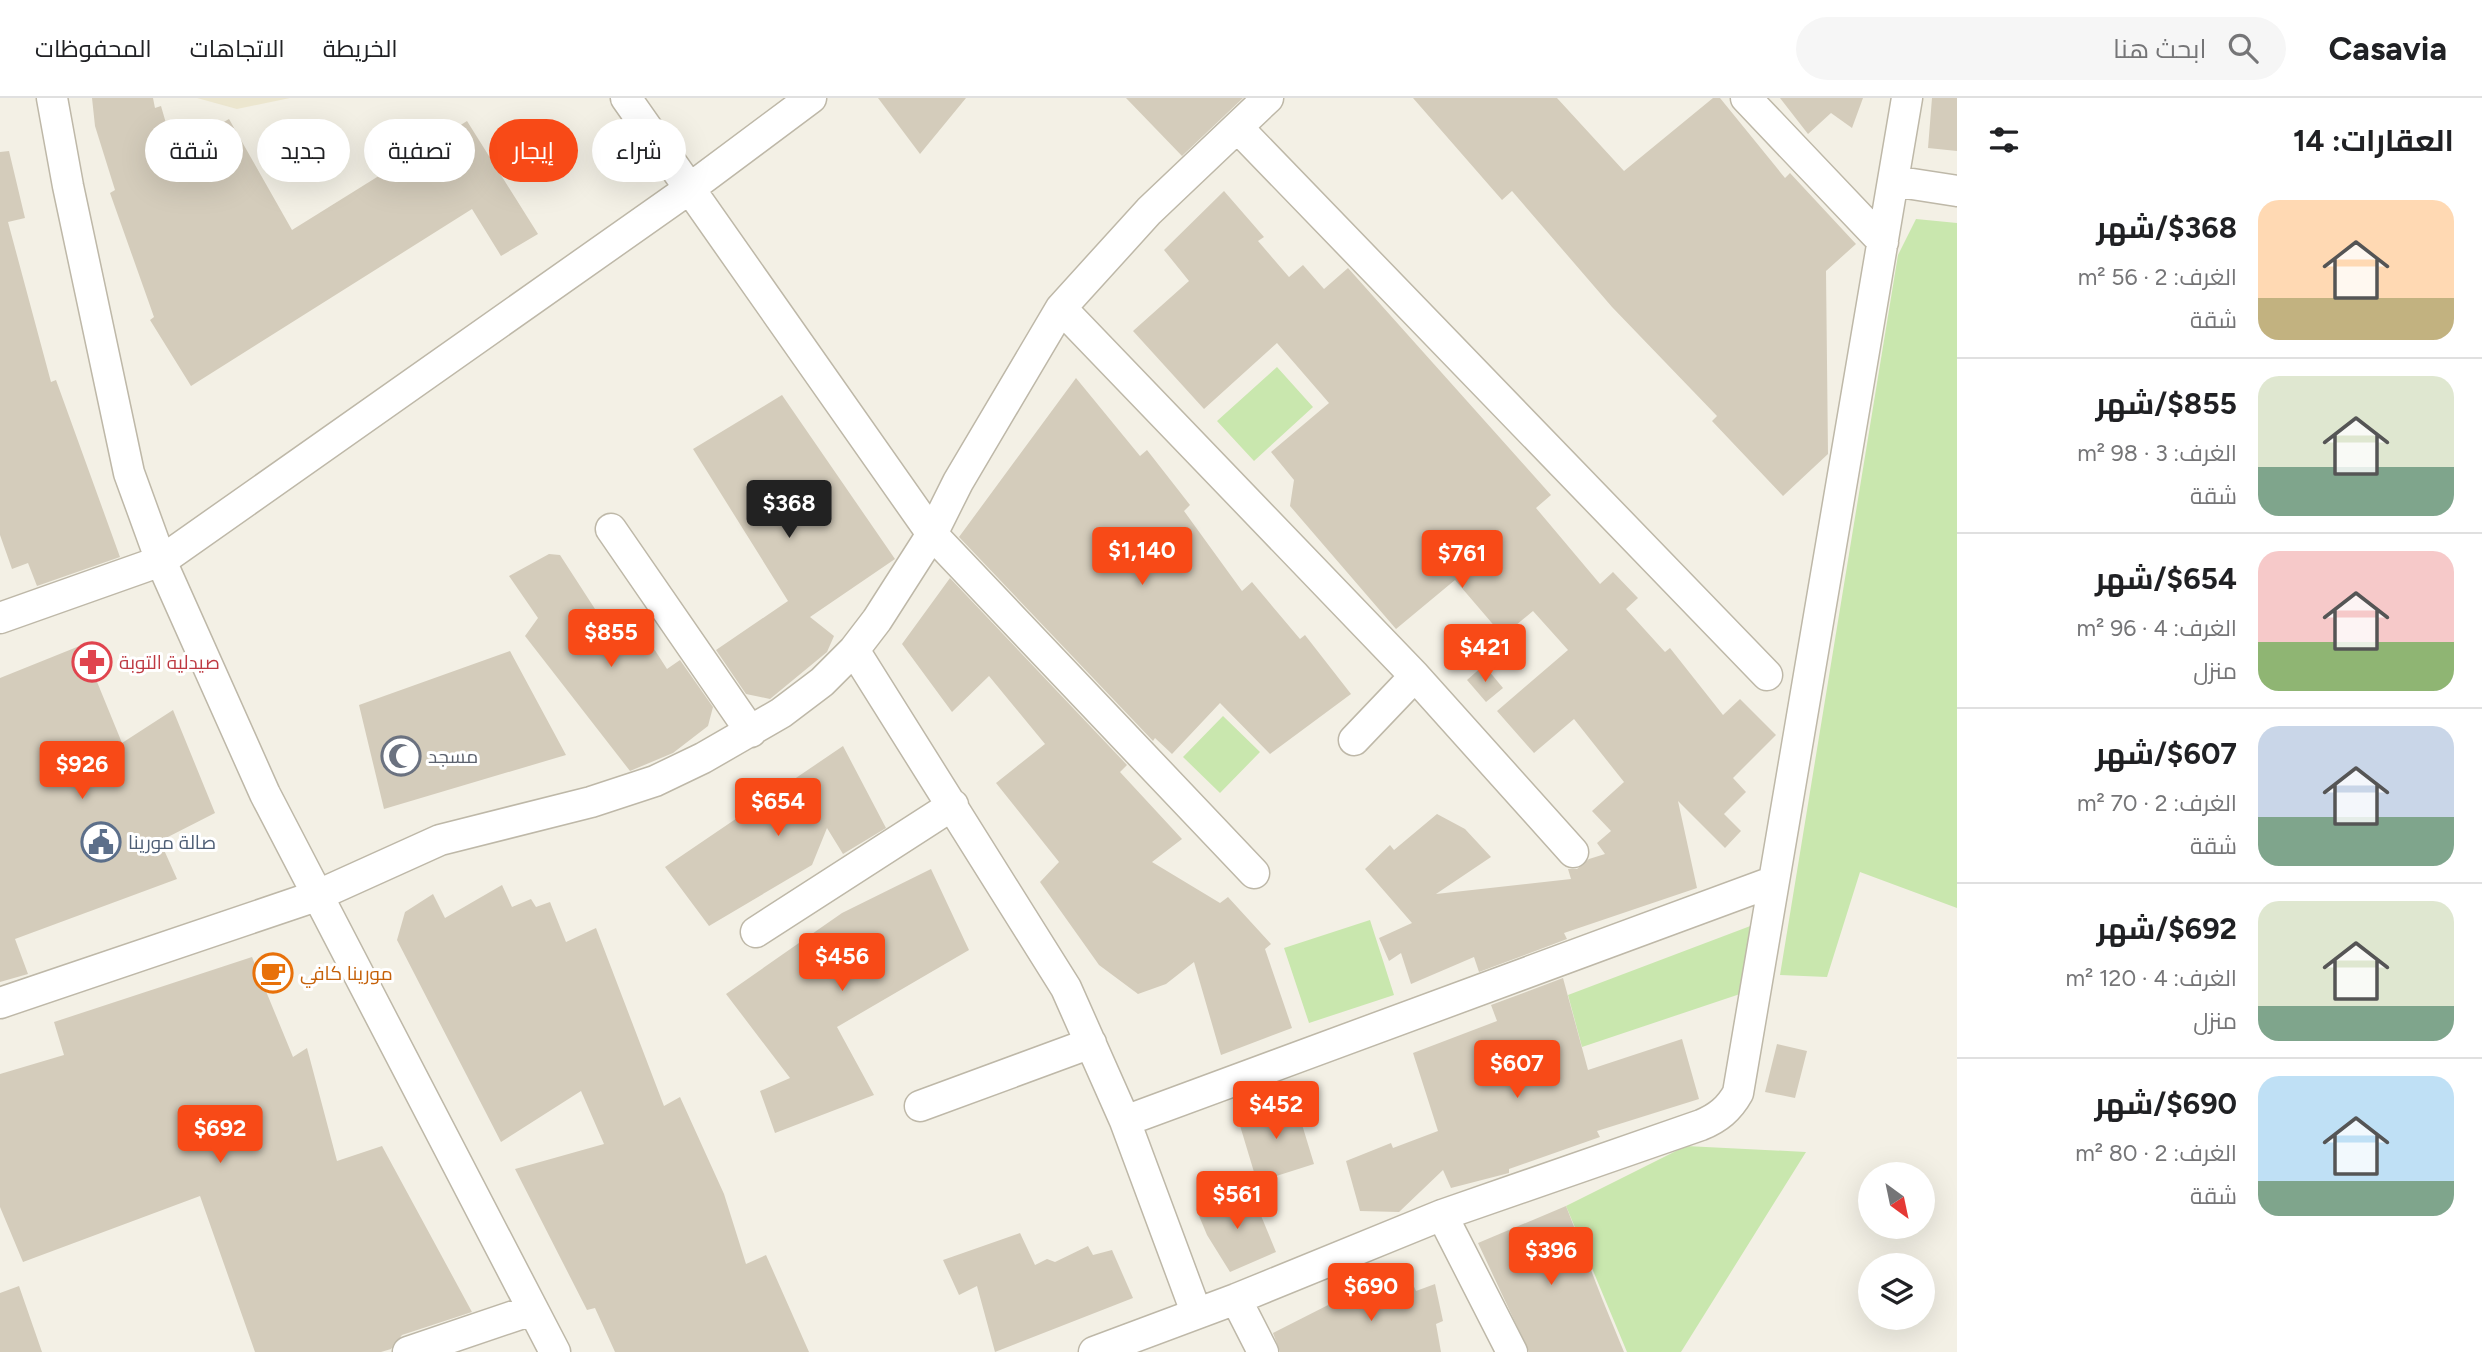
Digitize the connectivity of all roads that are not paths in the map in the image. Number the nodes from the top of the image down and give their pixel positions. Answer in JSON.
{"nodes":[{"id":1,"x":52,"y":98,"type":"edge"},
{"id":2,"x":626,"y":98,"type":"edge"},
{"id":3,"x":811,"y":98,"type":"edge"},
{"id":4,"x":1268,"y":98,"type":"edge"},
{"id":5,"x":1746,"y":98,"type":"edge"},
{"id":6,"x":1907,"y":98,"type":"edge"},
{"id":7,"x":1238,"y":128,"type":"junction"},
{"id":8,"x":1893,"y":181,"type":"junction"},
{"id":9,"x":689,"y":190,"type":"junction"},
{"id":10,"x":1957,"y":191,"type":"edge"},
{"id":11,"x":1883,"y":242,"type":"junction"},
{"id":12,"x":1061,"y":308,"type":"junction"},
{"id":13,"x":611,"y":528,"type":"dead end"},
{"id":14,"x":932,"y":534,"type":"junction"},
{"id":15,"x":160,"y":561,"type":"junction"},
{"id":16,"x":0,"y":618,"type":"edge"},
{"id":17,"x":854,"y":650,"type":"junction"},
{"id":18,"x":1766,"y":675,"type":"dead end"},
{"id":19,"x":1415,"y":676,"type":"junction"},
{"id":20,"x":751,"y":732,"type":"junction"},
{"id":21,"x":1354,"y":740,"type":"dead end"},
{"id":22,"x":953,"y":805,"type":"junction"},
{"id":23,"x":1573,"y":852,"type":"dead end"},
{"id":24,"x":1254,"y":873,"type":"dead end"},
{"id":25,"x":1772,"y":882,"type":"junction"},
{"id":26,"x":316,"y":896,"type":"junction"},
{"id":27,"x":756,"y":932,"type":"dead end"},
{"id":28,"x":0,"y":1003,"type":"edge"},
{"id":29,"x":1091,"y":1043,"type":"junction"},
{"id":30,"x":920,"y":1106,"type":"dead end"},
{"id":31,"x":1125,"y":1121,"type":"junction"},
{"id":32,"x":1442,"y":1215,"type":"junction"},
{"id":33,"x":1236,"y":1299,"type":"junction"},
{"id":34,"x":532,"y":1310,"type":"junction"},
{"id":35,"x":1196,"y":1312,"type":"junction"},
{"id":36,"x":408,"y":1352,"type":"edge"},
{"id":37,"x":555,"y":1352,"type":"edge"},
{"id":38,"x":1094,"y":1352,"type":"edge"},
{"id":39,"x":1263,"y":1352,"type":"edge"},
{"id":40,"x":1512,"y":1352,"type":"edge"}],
"edges":[{"from":1,"to":15,"type":"street"},
{"from":2,"to":9,"type":"street"},
{"from":3,"to":9,"type":"street"},
{"from":4,"to":7,"type":"street"},
{"from":5,"to":11,"type":"street"},
{"from":6,"to":8,"type":"street"},
{"from":7,"to":12,"type":"street"},
{"from":7,"to":18,"type":"street"},
{"from":8,"to":10,"type":"street"},
{"from":8,"to":11,"type":"street"},
{"from":9,"to":14,"type":"street"},
{"from":9,"to":15,"type":"street"},
{"from":11,"to":25,"type":"street"},
{"from":12,"to":14,"type":"street"},
{"from":12,"to":19,"type":"street"},
{"from":13,"to":20,"type":"street"},
{"from":14,"to":17,"type":"street"},
{"from":14,"to":24,"type":"street"},
{"from":15,"to":16,"type":"street"},
{"from":15,"to":26,"type":"street"},
{"from":17,"to":20,"type":"street"},
{"from":17,"to":22,"type":"street"},
{"from":19,"to":21,"type":"street"},
{"from":19,"to":23,"type":"street"},
{"from":20,"to":26,"type":"street"},
{"from":22,"to":27,"type":"street"},
{"from":22,"to":29,"type":"street"},
{"from":25,"to":31,"type":"street"},
{"from":25,"to":32,"type":"street"},
{"from":26,"to":28,"type":"street"},
{"from":26,"to":34,"type":"street"},
{"from":29,"to":30,"type":"street"},
{"from":29,"to":31,"type":"street"},
{"from":31,"to":35,"type":"street"},
{"from":32,"to":33,"type":"street"},
{"from":32,"to":40,"type":"street"},
{"from":33,"to":35,"type":"street"},
{"from":33,"to":39,"type":"street"},
{"from":34,"to":36,"type":"street"},
{"from":34,"to":37,"type":"street"},
{"from":35,"to":38,"type":"street"}]}
